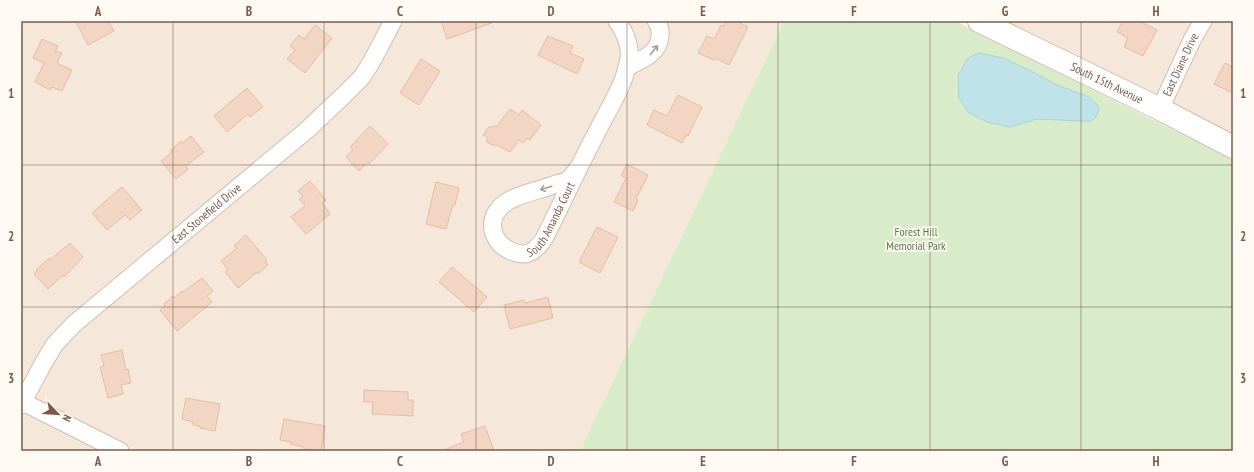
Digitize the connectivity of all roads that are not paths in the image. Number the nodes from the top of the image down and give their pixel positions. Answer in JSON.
{"nodes":[{"id":1,"x":392,"y":21,"type":"edge"},
{"id":2,"x":617,"y":21,"type":"edge"},
{"id":3,"x":656,"y":21,"type":"edge"},
{"id":4,"x":979,"y":21,"type":"edge"},
{"id":5,"x":1203,"y":21,"type":"edge"},
{"id":6,"x":627,"y":67,"type":"junction"},
{"id":7,"x":1160,"y":109,"type":"junction"},
{"id":8,"x":1233,"y":147,"type":"edge"},
{"id":9,"x":578,"y":168,"type":"junction"},
{"id":10,"x":22,"y":403,"type":"edge"},
{"id":11,"x":120,"y":451,"type":"edge"}],
"edges":[{"from":1,"to":10,"type":"street","name":"East Stonefield Drive"},
{"from":2,"to":6,"type":"street","name":"South Amanda Court"},
{"from":6,"to":3,"type":"street","one_way":true},
{"from":4,"to":7,"type":"street","name":"South 15th Avenue"},
{"from":5,"to":7,"type":"street","name":"East Diane Drive"},
{"from":6,"to":9,"type":"street","name":"South Amanda Court"},
{"from":7,"to":8,"type":"street","name":"South 15th Avenue"},
{"from":9,"to":9,"type":"street","name":"South Amanda Court","one_way":true},
{"from":10,"to":11,"type":"street"}]}
